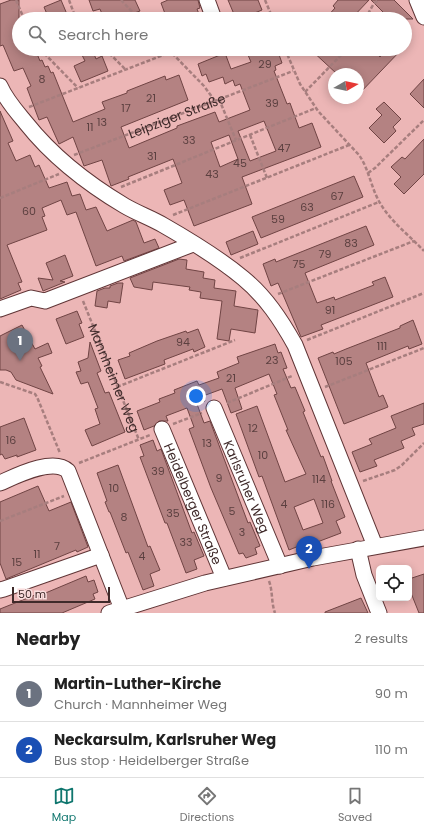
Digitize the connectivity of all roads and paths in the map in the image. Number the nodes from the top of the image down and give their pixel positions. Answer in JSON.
{"nodes":[{"id":1,"x":16,"y":0,"type":"edge"},
{"id":2,"x":69,"y":0,"type":"edge"},
{"id":3,"x":121,"y":0,"type":"edge"},
{"id":4,"x":207,"y":0,"type":"edge"},
{"id":5,"x":265,"y":0,"type":"edge"},
{"id":6,"x":378,"y":0,"type":"edge"},
{"id":7,"x":417,"y":0,"type":"edge"},
{"id":8,"x":21,"y":12,"type":"edge"},
{"id":9,"x":73,"y":12,"type":"edge"},
{"id":10,"x":132,"y":12,"type":"edge"},
{"id":11,"x":211,"y":12,"type":"edge"},
{"id":12,"x":270,"y":12,"type":"edge"},
{"id":13,"x":370,"y":12,"type":"edge"},
{"id":14,"x":424,"y":17,"type":"edge"},
{"id":15,"x":47,"y":56,"type":"edge"},
{"id":16,"x":112,"y":56,"type":"edge"},
{"id":17,"x":160,"y":56,"type":"edge"},
{"id":18,"x":175,"y":56,"type":"edge"},
{"id":19,"x":287,"y":56,"type":"edge"},
{"id":20,"x":340,"y":56,"type":"edge"},
{"id":21,"x":125,"y":69,"type":"junction"},
{"id":22,"x":293,"y":71,"type":"junction"},
{"id":23,"x":0,"y":86,"type":"edge"},
{"id":24,"x":78,"y":88,"type":"junction"},
{"id":25,"x":305,"y":92,"type":"junction"},
{"id":26,"x":219,"y":100,"type":"junction"},
{"id":27,"x":215,"y":101,"type":"junction"},
{"id":28,"x":316,"y":108,"type":"junction"},
{"id":29,"x":16,"y":112,"type":"junction"},
{"id":30,"x":424,"y":120,"type":"edge"},
{"id":31,"x":250,"y":135,"type":"junction"},
{"id":32,"x":236,"y":140,"type":"junction"},
{"id":33,"x":349,"y":145,"type":"junction"},
{"id":34,"x":66,"y":165,"type":"junction"},
{"id":35,"x":368,"y":173,"type":"junction"},
{"id":36,"x":267,"y":178,"type":"junction"},
{"id":37,"x":106,"y":193,"type":"junction"},
{"id":38,"x":0,"y":198,"type":"edge"},
{"id":39,"x":379,"y":202,"type":"junction"},
{"id":40,"x":162,"y":225,"type":"junction"},
{"id":41,"x":414,"y":241,"type":"junction"},
{"id":42,"x":193,"y":244,"type":"junction"},
{"id":43,"x":424,"y":251,"type":"edge"},
{"id":44,"x":225,"y":264,"type":"junction"},
{"id":45,"x":78,"y":288,"type":"junction"},
{"id":46,"x":424,"y":294,"type":"edge"},
{"id":47,"x":264,"y":299,"type":"junction"},
{"id":48,"x":0,"y":309,"type":"edge"},
{"id":49,"x":235,"y":340,"type":"dead end"},
{"id":50,"x":295,"y":345,"type":"junction"},
{"id":51,"x":424,"y":348,"type":"edge"},
{"id":52,"x":0,"y":382,"type":"edge"},
{"id":53,"x":117,"y":387,"type":"junction"},
{"id":54,"x":313,"y":391,"type":"junction"},
{"id":55,"x":214,"y":408,"type":"dead end"},
{"id":56,"x":162,"y":429,"type":"dead end"},
{"id":57,"x":424,"y":443,"type":"edge"},
{"id":58,"x":64,"y":468,"type":"junction"},
{"id":59,"x":0,"y":483,"type":"edge"},
{"id":60,"x":351,"y":485,"type":"junction"},
{"id":61,"x":76,"y":491,"type":"junction"},
{"id":62,"x":0,"y":521,"type":"edge"},
{"id":63,"x":424,"y":538,"type":"edge"},
{"id":64,"x":375,"y":546,"type":"junction"},
{"id":65,"x":358,"y":549,"type":"junction"},
{"id":66,"x":101,"y":555,"type":"junction"},
{"id":67,"x":280,"y":566,"type":"junction"},
{"id":68,"x":224,"y":578,"type":"junction"},
{"id":69,"x":271,"y":586,"type":"dead end"},
{"id":70,"x":0,"y":590,"type":"edge"},
{"id":71,"x":115,"y":611,"type":"edge"},
{"id":72,"x":275,"y":613,"type":"edge"},
{"id":73,"x":379,"y":613,"type":"edge"}],
"edges":[{"from":1,"to":8,"type":"path"},
{"from":2,"to":9,"type":"path"},
{"from":3,"to":10,"type":"path"},
{"from":4,"to":11,"type":"street"},
{"from":5,"to":12,"type":"path"},
{"from":6,"to":13,"type":"path"},
{"from":7,"to":14,"type":"street"},
{"from":15,"to":24,"type":"path"},
{"from":16,"to":21,"type":"path"},
{"from":17,"to":21,"type":"path"},
{"from":18,"to":27,"type":"path"},
{"from":19,"to":22,"type":"path"},
{"from":20,"to":25,"type":"path"},
{"from":21,"to":24,"type":"path"},
{"from":22,"to":25,"type":"path"},
{"from":22,"to":26,"type":"path","name":"Leipziger Straße"},
{"from":23,"to":29,"type":"street"},
{"from":24,"to":29,"type":"path"},
{"from":25,"to":28,"type":"path"},
{"from":26,"to":27,"type":"path","name":"Leipziger Straße"},
{"from":26,"to":32,"type":"path"},
{"from":27,"to":34,"type":"path","name":"Leipziger Straße"},
{"from":28,"to":31,"type":"path"},
{"from":28,"to":33,"type":"path"},
{"from":29,"to":34,"type":"street"},
{"from":30,"to":35,"type":"path"},
{"from":31,"to":32,"type":"path"},
{"from":31,"to":36,"type":"path"},
{"from":32,"to":37,"type":"path"},
{"from":33,"to":35,"type":"path"},
{"from":33,"to":36,"type":"path"},
{"from":34,"to":37,"type":"street"},
{"from":34,"to":38,"type":"path","name":"Leipziger Straße"},
{"from":35,"to":39,"type":"path"},
{"from":36,"to":40,"type":"path"},
{"from":37,"to":40,"type":"street"},
{"from":39,"to":41,"type":"path"},
{"from":39,"to":44,"type":"path"},
{"from":40,"to":42,"type":"street"},
{"from":41,"to":43,"type":"path"},
{"from":41,"to":47,"type":"path"},
{"from":42,"to":44,"type":"street"},
{"from":42,"to":45,"type":"street"},
{"from":44,"to":47,"type":"street"},
{"from":45,"to":48,"type":"street"},
{"from":45,"to":53,"type":"path","name":"Mannheimer Weg"},
{"from":46,"to":50,"type":"path"},
{"from":47,"to":50,"type":"street"},
{"from":49,"to":53,"type":"path"},
{"from":50,"to":54,"type":"street"},
{"from":51,"to":54,"type":"path"},
{"from":52,"to":58,"type":"path"},
{"from":53,"to":58,"type":"path","name":"Mannheimer Weg"},
{"from":54,"to":60,"type":"street"},
{"from":55,"to":67,"type":"street","name":"Karlsruher Weg"},
{"from":56,"to":68,"type":"street","name":"Heidelberger Straße"},
{"from":57,"to":60,"type":"path"},
{"from":58,"to":59,"type":"street"},
{"from":58,"to":61,"type":"street"},
{"from":60,"to":64,"type":"street"},
{"from":61,"to":62,"type":"path"},
{"from":61,"to":66,"type":"street"},
{"from":63,"to":64,"type":"street","name":"Heidelberger Straße"},
{"from":64,"to":65,"type":"street","name":"Heidelberger Straße"},
{"from":65,"to":67,"type":"street","name":"Heidelberger Straße"},
{"from":65,"to":73,"type":"street"},
{"from":66,"to":70,"type":"street"},
{"from":66,"to":71,"type":"street"},
{"from":67,"to":68,"type":"street","name":"Heidelberger Straße"},
{"from":68,"to":71,"type":"street","name":"Heidelberger Straße"},
{"from":69,"to":72,"type":"path"}]}
